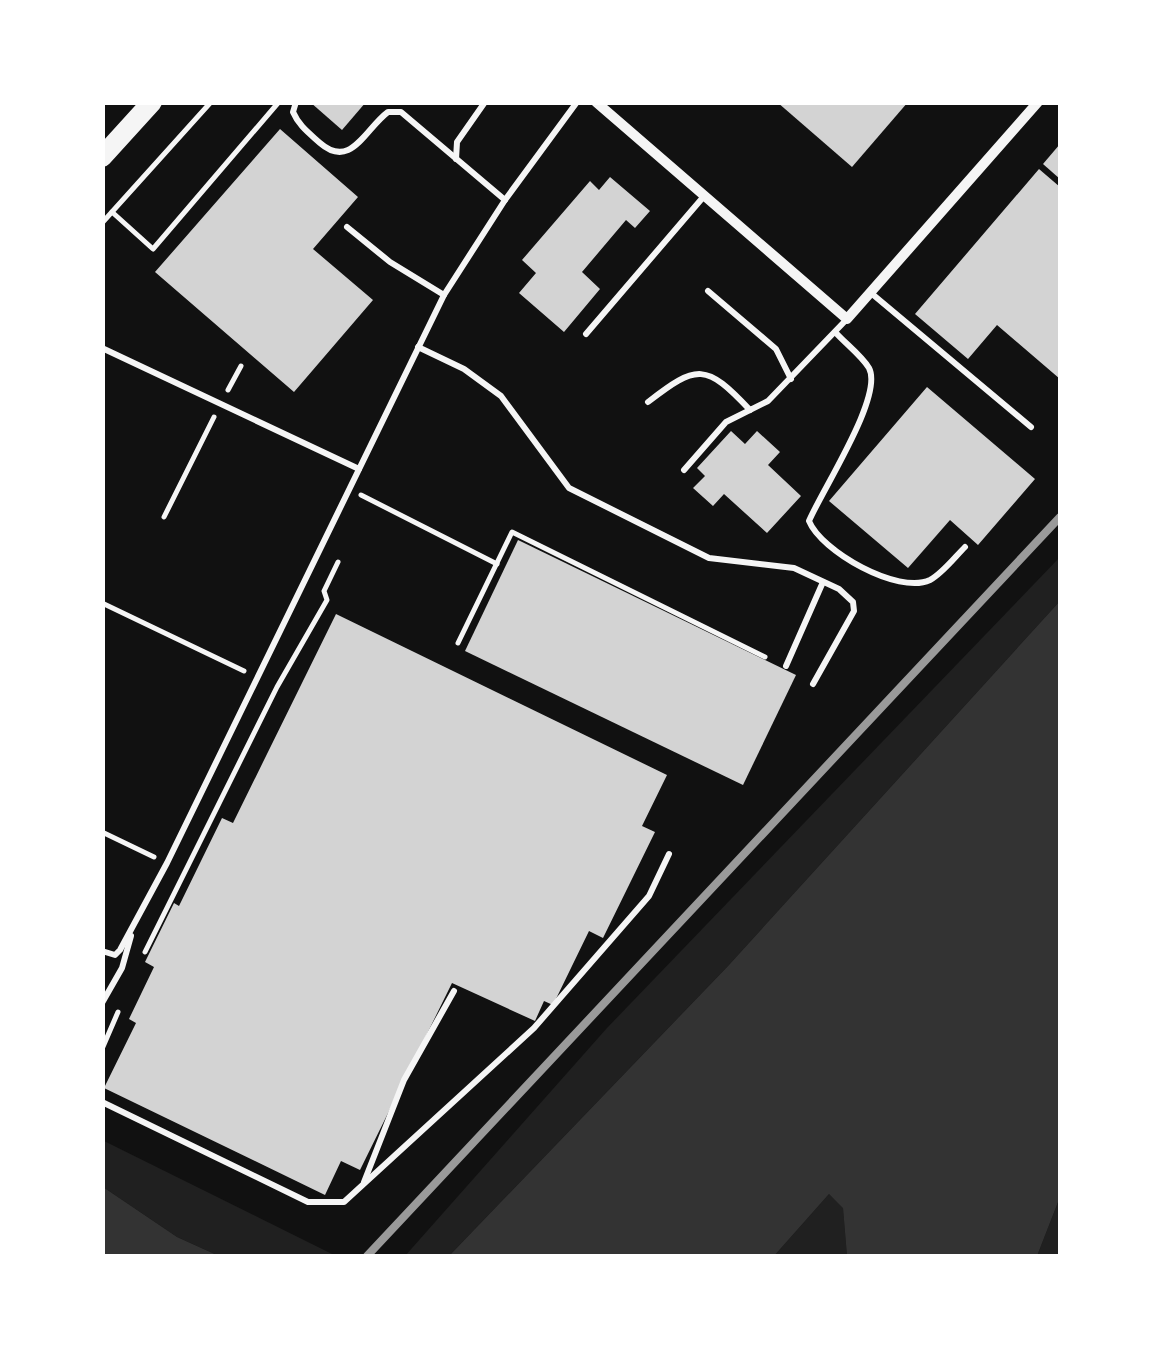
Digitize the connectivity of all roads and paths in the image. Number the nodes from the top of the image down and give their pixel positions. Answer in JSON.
{"nodes":[{"id":1,"x":152,"y":102,"type":"edge"},
{"id":2,"x":211,"y":102,"type":"edge"},
{"id":3,"x":279,"y":102,"type":"edge"},
{"id":4,"x":296,"y":102,"type":"edge"},
{"id":5,"x":485,"y":102,"type":"edge"},
{"id":6,"x":577,"y":102,"type":"edge"},
{"id":7,"x":596,"y":102,"type":"edge"},
{"id":8,"x":1038,"y":102,"type":"edge"},
{"id":9,"x":102,"y":157,"type":"edge"},
{"id":10,"x":456,"y":160,"type":"junction"},
{"id":11,"x":706,"y":194,"type":"junction"},
{"id":12,"x":505,"y":200,"type":"junction"},
{"id":13,"x":112,"y":212,"type":"junction"},
{"id":14,"x":102,"y":223,"type":"edge"},
{"id":15,"x":346,"y":228,"type":"dead end"},
{"id":16,"x":708,"y":291,"type":"dead end"},
{"id":17,"x":870,"y":293,"type":"junction"},
{"id":18,"x":444,"y":295,"type":"junction"},
{"id":19,"x":847,"y":319,"type":"junction"},
{"id":20,"x":836,"y":333,"type":"junction"},
{"id":21,"x":586,"y":334,"type":"dead end"},
{"id":22,"x":418,"y":347,"type":"junction"},
{"id":23,"x":102,"y":348,"type":"edge"},
{"id":24,"x":241,"y":366,"type":"dead end"},
{"id":25,"x":791,"y":380,"type":"junction"},
{"id":26,"x":648,"y":402,"type":"dead end"},
{"id":27,"x":220,"y":403,"type":"junction"},
{"id":28,"x":750,"y":410,"type":"junction"},
{"id":29,"x":1030,"y":427,"type":"dead end"},
{"id":30,"x":359,"y":469,"type":"junction"},
{"id":31,"x":684,"y":470,"type":"dead end"},
{"id":32,"x":350,"y":490,"type":"junction"},
{"id":33,"x":164,"y":517,"type":"dead end"},
{"id":34,"x":965,"y":547,"type":"dead end"},
{"id":35,"x":338,"y":562,"type":"dead end"},
{"id":36,"x":497,"y":564,"type":"junction"},
{"id":37,"x":823,"y":582,"type":"junction"},
{"id":38,"x":102,"y":603,"type":"edge"},
{"id":39,"x":741,"y":636,"type":"dead end"},
{"id":40,"x":458,"y":643,"type":"dead end"},
{"id":41,"x":738,"y":643,"type":"junction"},
{"id":42,"x":765,"y":656,"type":"dead end"},
{"id":43,"x":786,"y":666,"type":"dead end"},
{"id":44,"x":259,"y":678,"type":"junction"},
{"id":45,"x":813,"y":684,"type":"dead end"},
{"id":46,"x":277,"y":687,"type":"junction"},
{"id":47,"x":102,"y":832,"type":"edge"},
{"id":48,"x":669,"y":854,"type":"dead end"},
{"id":49,"x":167,"y":863,"type":"junction"},
{"id":50,"x":134,"y":925,"type":"junction"},
{"id":51,"x":102,"y":951,"type":"edge"},
{"id":52,"x":138,"y":968,"type":"dead end"},
{"id":53,"x":454,"y":991,"type":"dead end"},
{"id":54,"x":122,"y":1000,"type":"dead end"},
{"id":55,"x":102,"y":1003,"type":"edge"},
{"id":56,"x":102,"y":1049,"type":"edge"},
{"id":57,"x":102,"y":1102,"type":"edge"},
{"id":58,"x":363,"y":1183,"type":"junction"}],
"edges":[{"from":1,"to":9,"type":"main road"},
{"from":2,"to":13,"type":"path"},
{"from":3,"to":13,"type":"path"},
{"from":4,"to":10,"type":"lane"},
{"from":5,"to":10,"type":"lane"},
{"from":6,"to":12,"type":"lane"},
{"from":7,"to":11,"type":"street"},
{"from":8,"to":17,"type":"street"},
{"from":10,"to":12,"type":"lane"},
{"from":11,"to":19,"type":"street"},
{"from":11,"to":21,"type":"lane"},
{"from":12,"to":18,"type":"lane"},
{"from":13,"to":14,"type":"path"},
{"from":15,"to":18,"type":"lane"},
{"from":16,"to":25,"type":"lane"},
{"from":17,"to":19,"type":"street"},
{"from":17,"to":29,"type":"lane"},
{"from":18,"to":22,"type":"lane"},
{"from":19,"to":20,"type":"lane"},
{"from":20,"to":25,"type":"lane"},
{"from":20,"to":34,"type":"lane"},
{"from":22,"to":30,"type":"lane"},
{"from":22,"to":37,"type":"lane"},
{"from":23,"to":27,"type":"lane"},
{"from":24,"to":27,"type":"path"},
{"from":25,"to":28,"type":"lane"},
{"from":26,"to":28,"type":"lane"},
{"from":27,"to":30,"type":"lane"},
{"from":27,"to":33,"type":"path"},
{"from":28,"to":31,"type":"lane"},
{"from":30,"to":32,"type":"lane"},
{"from":32,"to":36,"type":"path"},
{"from":32,"to":44,"type":"lane"},
{"from":35,"to":46,"type":"path"},
{"from":36,"to":40,"type":"path"},
{"from":36,"to":41,"type":"path"},
{"from":37,"to":43,"type":"lane"},
{"from":37,"to":45,"type":"lane"},
{"from":38,"to":44,"type":"path"},
{"from":39,"to":41,"type":"path"},
{"from":41,"to":42,"type":"path"},
{"from":44,"to":46,"type":"path"},
{"from":44,"to":49,"type":"lane"},
{"from":46,"to":52,"type":"path"},
{"from":47,"to":49,"type":"path"},
{"from":48,"to":58,"type":"lane"},
{"from":49,"to":50,"type":"lane"},
{"from":50,"to":51,"type":"lane"},
{"from":50,"to":55,"type":"lane"},
{"from":53,"to":58,"type":"lane"},
{"from":54,"to":56,"type":"path"},
{"from":57,"to":58,"type":"lane"}]}
